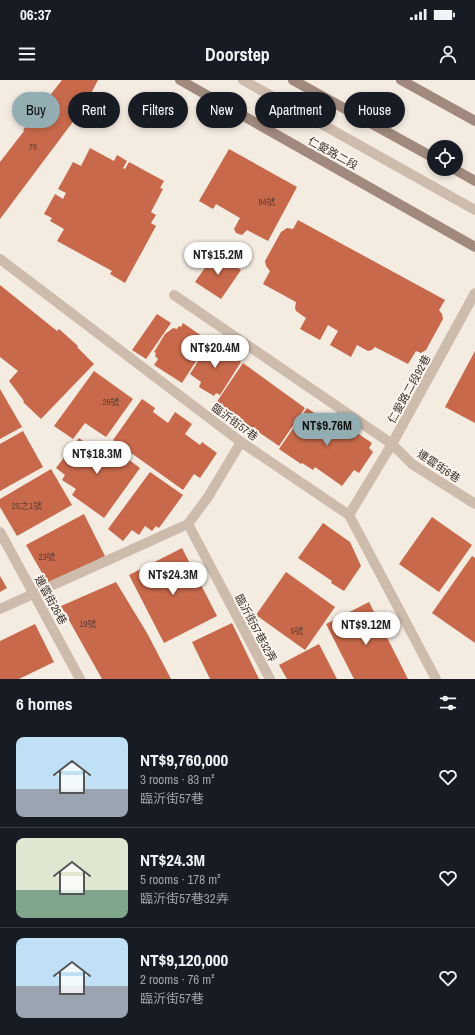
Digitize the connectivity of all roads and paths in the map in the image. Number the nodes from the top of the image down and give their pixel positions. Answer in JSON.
{"nodes":[{"id":1,"x":180,"y":80,"type":"edge"},
{"id":2,"x":243,"y":80,"type":"edge"},
{"id":3,"x":293,"y":80,"type":"edge"},
{"id":4,"x":401,"y":80,"type":"edge"},
{"id":5,"x":475,"y":121,"type":"edge"},
{"id":6,"x":427,"y":154,"type":"edge"},
{"id":7,"x":463,"y":174,"type":"edge"},
{"id":8,"x":475,"y":181,"type":"edge"},
{"id":9,"x":475,"y":210,"type":"edge"},
{"id":10,"x":475,"y":246,"type":"edge"},
{"id":11,"x":0,"y":259,"type":"edge"},
{"id":12,"x":475,"y":294,"type":"edge"},
{"id":13,"x":174,"y":295,"type":"dead end"},
{"id":14,"x":241,"y":442,"type":"junction"},
{"id":15,"x":392,"y":444,"type":"junction"},
{"id":16,"x":475,"y":504,"type":"edge"},
{"id":17,"x":349,"y":515,"type":"junction"},
{"id":18,"x":188,"y":524,"type":"junction"},
{"id":19,"x":0,"y":532,"type":"edge"},
{"id":20,"x":34,"y":593,"type":"junction"},
{"id":21,"x":0,"y":609,"type":"edge"},
{"id":22,"x":80,"y":679,"type":"edge"},
{"id":23,"x":270,"y":679,"type":"edge"},
{"id":24,"x":436,"y":679,"type":"edge"}],
"edges":[{"from":1,"to":10,"type":"main road","name":"仁愛路二段"},
{"from":2,"to":9,"type":"street"},
{"from":3,"to":6,"type":"main road"},
{"from":4,"to":5,"type":"main road"},
{"from":7,"to":8,"type":"main road"},
{"from":11,"to":14,"type":"street","name":"臨沂街57巷"},
{"from":12,"to":15,"type":"street","name":"仁愛路二段92巷"},
{"from":13,"to":15,"type":"street","name":"連雲街6巷"},
{"from":14,"to":17,"type":"street","name":"臨沂街57巷"},
{"from":14,"to":18,"type":"street"},
{"from":15,"to":16,"type":"street","name":"連雲街6巷"},
{"from":15,"to":17,"type":"street","name":"仁愛路二段92巷"},
{"from":17,"to":24,"type":"street","name":"臨沂街57巷"},
{"from":18,"to":20,"type":"street"},
{"from":18,"to":23,"type":"street","name":"臨沂街57巷32弄"},
{"from":19,"to":20,"type":"street","name":"連雲街26巷"},
{"from":20,"to":21,"type":"street"},
{"from":20,"to":22,"type":"street","name":"連雲街26巷"}]}
